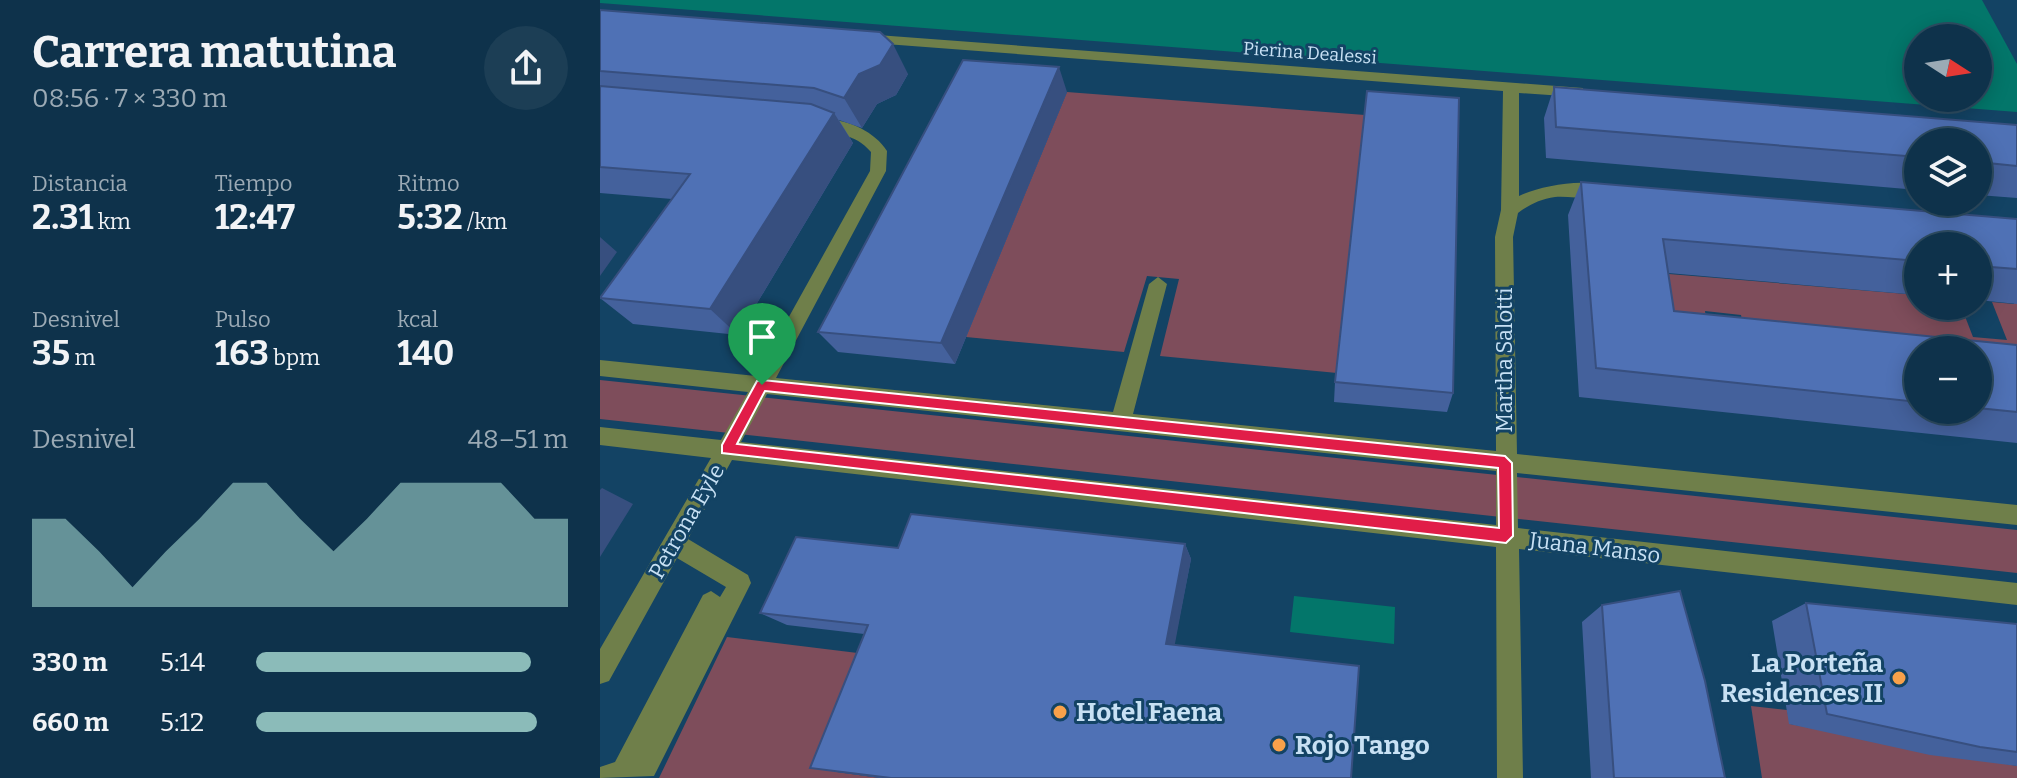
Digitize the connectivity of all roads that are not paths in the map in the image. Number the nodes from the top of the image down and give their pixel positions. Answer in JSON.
{"nodes":[{"id":1,"x":850,"y":38,"type":"edge"},
{"id":2,"x":1511,"y":87,"type":"junction"},
{"id":3,"x":1590,"y":93,"type":"edge"},
{"id":4,"x":802,"y":124,"type":"edge"},
{"id":5,"x":1620,"y":193,"type":"edge"},
{"id":6,"x":1510,"y":210,"type":"junction"},
{"id":7,"x":1158,"y":284,"type":"dead end"},
{"id":8,"x":600,"y":368,"type":"edge"},
{"id":9,"x":762,"y":385,"type":"junction"},
{"id":10,"x":1120,"y":423,"type":"junction"},
{"id":11,"x":600,"y":436,"type":"edge"},
{"id":12,"x":727,"y":449,"type":"junction"},
{"id":13,"x":1505,"y":463,"type":"junction"},
{"id":14,"x":2017,"y":515,"type":"edge"},
{"id":15,"x":1506,"y":536,"type":"junction"},
{"id":16,"x":674,"y":543,"type":"junction"},
{"id":17,"x":2017,"y":594,"type":"edge"},
{"id":18,"x":711,"y":603,"type":"dead end"},
{"id":19,"x":600,"y":672,"type":"edge"},
{"id":20,"x":613,"y":776,"type":"edge"},
{"id":21,"x":1510,"y":778,"type":"edge"}],
"edges":[{"from":1,"to":2,"type":"street","name":"Pierina Dealessi"},
{"from":2,"to":3,"type":"street","name":"Pierina Dealessi"},
{"from":2,"to":6,"type":"street","name":"Martha Salotti"},
{"from":4,"to":9,"type":"street","name":"Petrona Eyle"},
{"from":5,"to":6,"type":"street"},
{"from":6,"to":13,"type":"street","name":"Martha Salotti"},
{"from":7,"to":10,"type":"street"},
{"from":8,"to":9,"type":"street"},
{"from":9,"to":10,"type":"street"},
{"from":9,"to":12,"type":"street","name":"Petrona Eyle"},
{"from":10,"to":13,"type":"street"},
{"from":11,"to":12,"type":"street","name":"Juana Manso"},
{"from":12,"to":15,"type":"street","name":"Juana Manso"},
{"from":12,"to":16,"type":"street","name":"Petrona Eyle"},
{"from":13,"to":14,"type":"street"},
{"from":13,"to":15,"type":"street","name":"Martha Salotti"},
{"from":15,"to":17,"type":"street","name":"Juana Manso"},
{"from":15,"to":21,"type":"street","name":"Martha Salotti"},
{"from":16,"to":19,"type":"street","name":"Petrona Eyle"},
{"from":16,"to":20,"type":"street"},
{"from":18,"to":20,"type":"street"}]}
